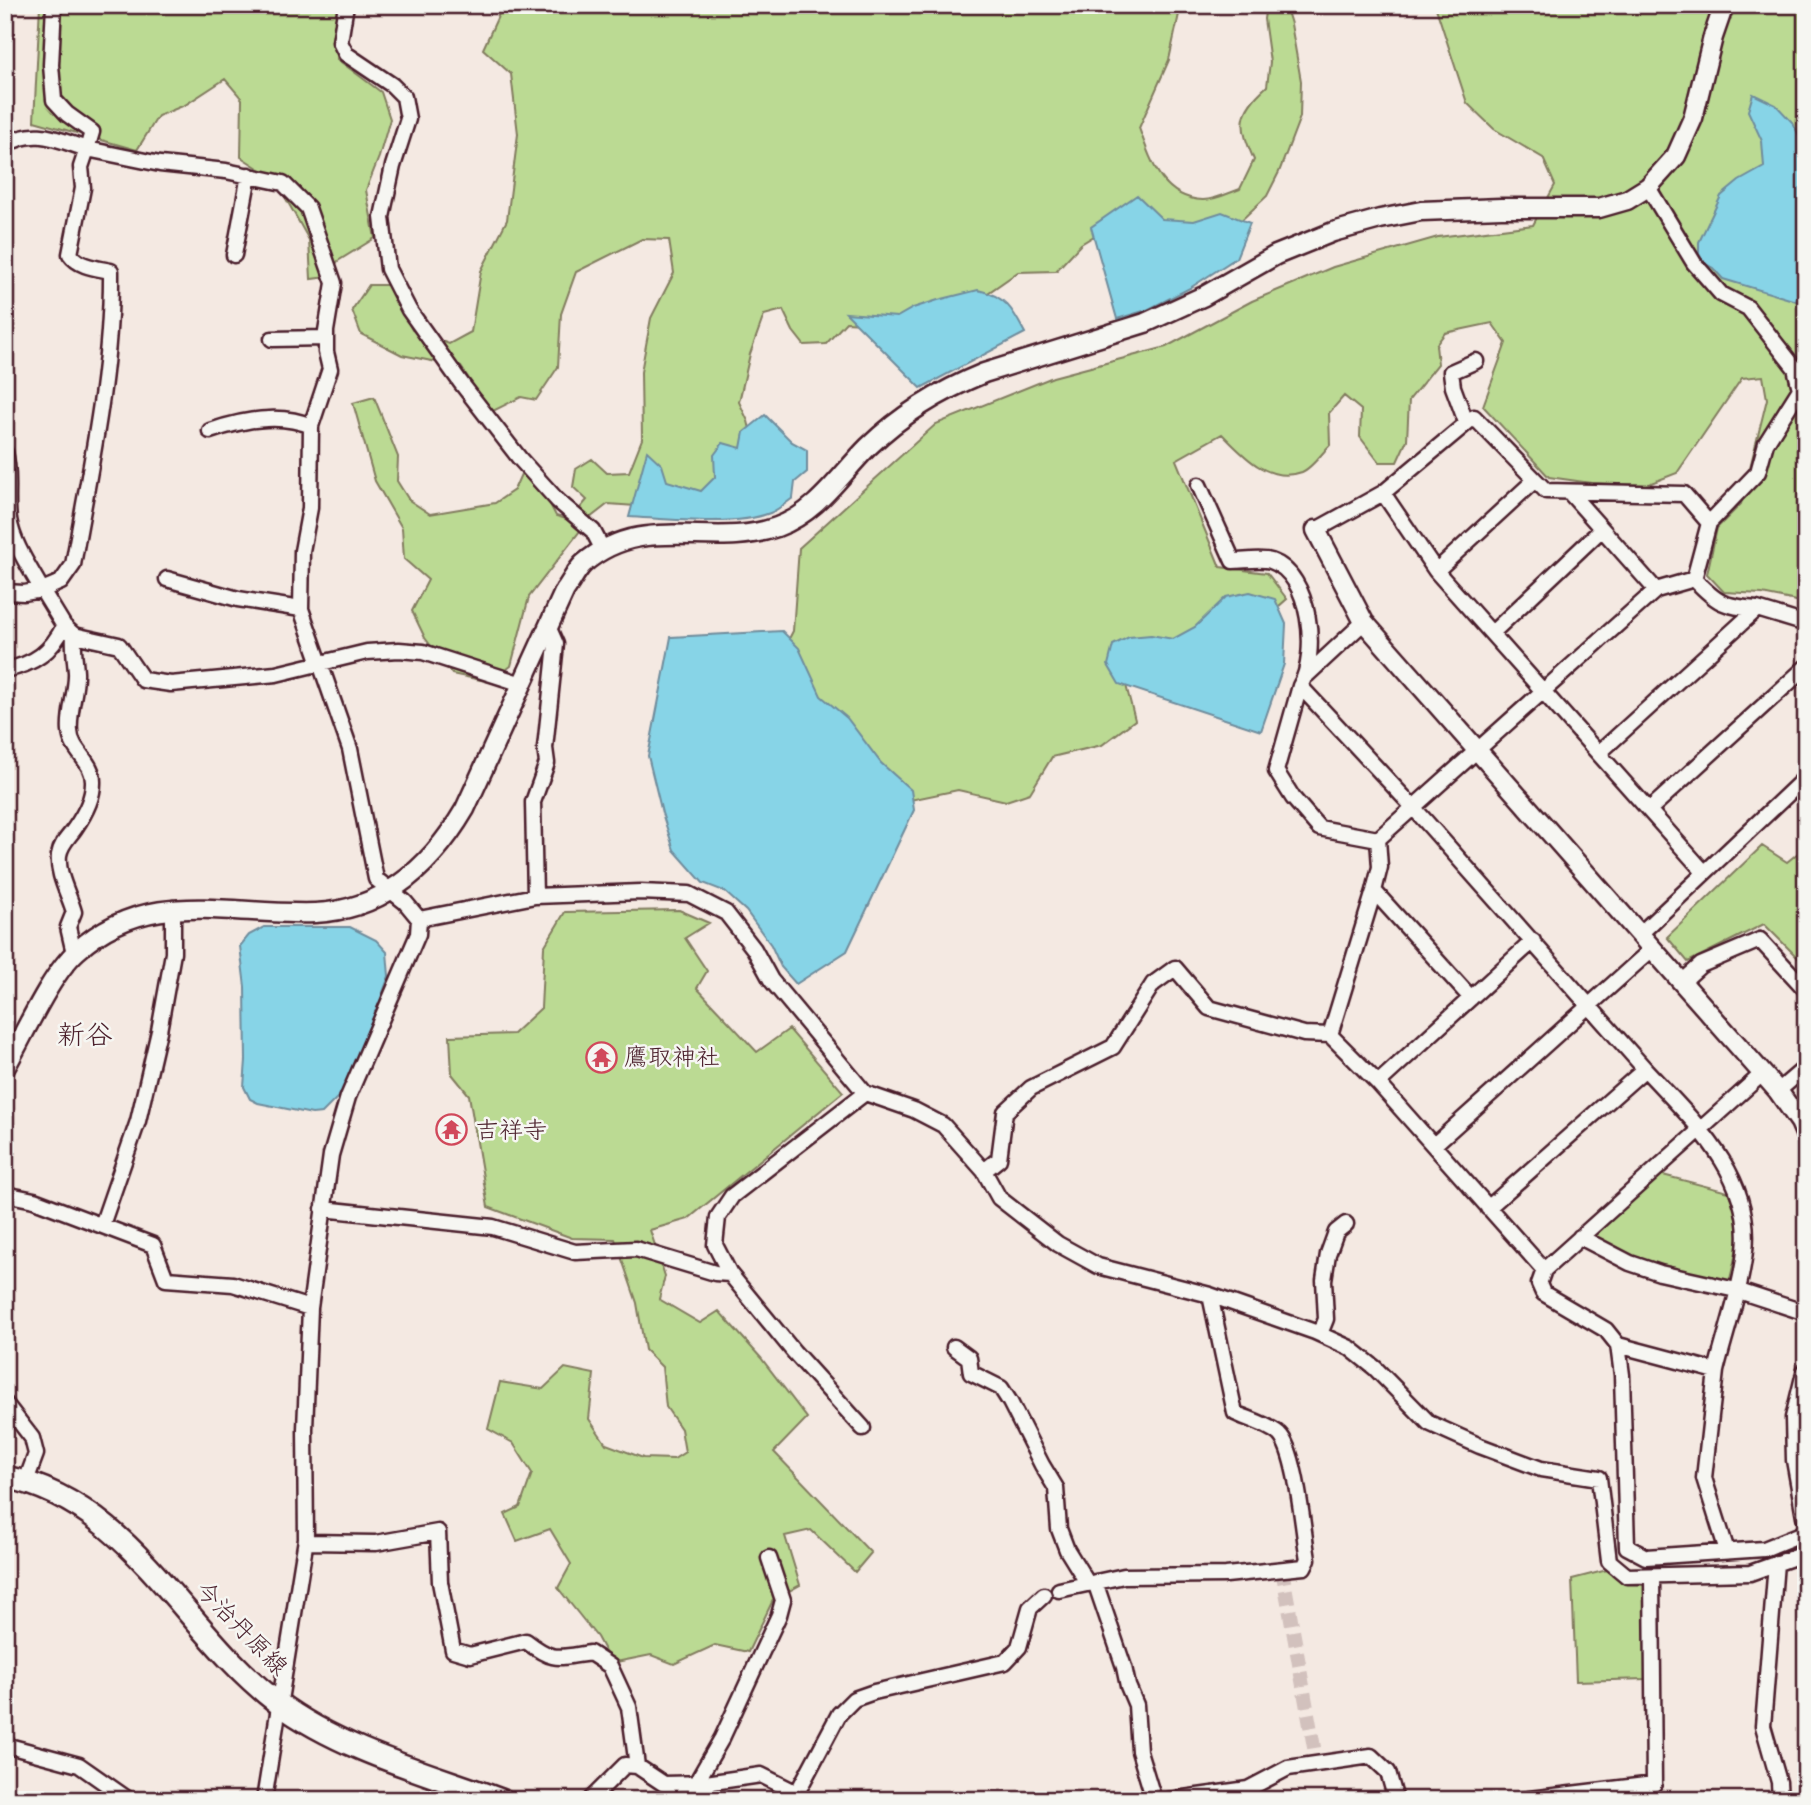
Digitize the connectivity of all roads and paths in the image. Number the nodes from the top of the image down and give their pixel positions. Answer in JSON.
{"nodes":[{"id":1,"x":54,"y":5,"type":"edge"},
{"id":2,"x":346,"y":5,"type":"edge"},
{"id":3,"x":1724,"y":5,"type":"edge"},
{"id":4,"x":5,"y":145,"type":"edge"},
{"id":5,"x":87,"y":149,"type":"junction"},
{"id":6,"x":249,"y":175,"type":"junction"},
{"id":7,"x":1648,"y":187,"type":"junction"},
{"id":8,"x":234,"y":255,"type":"dead end"},
{"id":9,"x":326,"y":338,"type":"junction"},
{"id":10,"x":272,"y":340,"type":"dead end"},
{"id":11,"x":1476,"y":361,"type":"dead end"},
{"id":12,"x":1466,"y":422,"type":"junction"},
{"id":13,"x":311,"y":426,"type":"junction"},
{"id":14,"x":210,"y":431,"type":"dead end"},
{"id":15,"x":5,"y":452,"type":"edge"},
{"id":16,"x":1535,"y":480,"type":"junction"},
{"id":17,"x":1199,"y":485,"type":"dead end"},
{"id":18,"x":1383,"y":493,"type":"junction"},
{"id":19,"x":1570,"y":494,"type":"junction"},
{"id":20,"x":1709,"y":523,"type":"junction"},
{"id":21,"x":1602,"y":529,"type":"junction"},
{"id":22,"x":1315,"y":530,"type":"joint"},
{"id":23,"x":603,"y":550,"type":"junction"},
{"id":24,"x":1436,"y":571,"type":"junction"},
{"id":25,"x":167,"y":579,"type":"dead end"},
{"id":26,"x":1694,"y":579,"type":"junction"},
{"id":27,"x":42,"y":590,"type":"junction"},
{"id":28,"x":1656,"y":590,"type":"junction"},
{"id":29,"x":5,"y":592,"type":"edge"},
{"id":30,"x":301,"y":609,"type":"junction"},
{"id":31,"x":1758,"y":609,"type":"junction"},
{"id":32,"x":1364,"y":622,"type":"junction"},
{"id":33,"x":548,"y":626,"type":"junction"},
{"id":34,"x":1806,"y":626,"type":"edge"},
{"id":35,"x":69,"y":630,"type":"junction"},
{"id":36,"x":1492,"y":633,"type":"junction"},
{"id":37,"x":322,"y":665,"type":"junction"},
{"id":38,"x":1806,"y":667,"type":"edge"},
{"id":39,"x":5,"y":670,"type":"edge"},
{"id":40,"x":1303,"y":680,"type":"junction"},
{"id":41,"x":522,"y":684,"type":"junction"},
{"id":42,"x":1545,"y":692,"type":"junction"},
{"id":43,"x":1478,"y":751,"type":"junction"},
{"id":44,"x":1600,"y":752,"type":"junction"},
{"id":45,"x":1806,"y":777,"type":"edge"},
{"id":46,"x":1413,"y":807,"type":"junction"},
{"id":47,"x":1649,"y":810,"type":"junction"},
{"id":48,"x":1378,"y":839,"type":"junction"},
{"id":49,"x":1704,"y":872,"type":"junction"},
{"id":50,"x":390,"y":889,"type":"junction"},
{"id":51,"x":1374,"y":891,"type":"junction"},
{"id":52,"x":534,"y":896,"type":"junction"},
{"id":53,"x":173,"y":908,"type":"junction"},
{"id":54,"x":419,"y":919,"type":"junction"},
{"id":55,"x":1640,"y":934,"type":"junction"},
{"id":56,"x":1533,"y":941,"type":"junction"},
{"id":57,"x":1652,"y":948,"type":"junction"},
{"id":58,"x":74,"y":953,"type":"junction"},
{"id":59,"x":1682,"y":982,"type":"junction"},
{"id":60,"x":1806,"y":990,"type":"edge"},
{"id":61,"x":1471,"y":998,"type":"junction"},
{"id":62,"x":1590,"y":1006,"type":"junction"},
{"id":63,"x":1330,"y":1035,"type":"junction"},
{"id":64,"x":1806,"y":1067,"type":"edge"},
{"id":65,"x":5,"y":1068,"type":"edge"},
{"id":66,"x":1645,"y":1069,"type":"junction"},
{"id":67,"x":1762,"y":1074,"type":"junction"},
{"id":68,"x":1378,"y":1083,"type":"junction"},
{"id":69,"x":1778,"y":1091,"type":"junction"},
{"id":70,"x":865,"y":1094,"type":"junction"},
{"id":71,"x":1701,"y":1130,"type":"junction"},
{"id":72,"x":1806,"y":1136,"type":"edge"},
{"id":73,"x":1434,"y":1145,"type":"junction"},
{"id":74,"x":984,"y":1171,"type":"junction"},
{"id":75,"x":5,"y":1194,"type":"edge"},
{"id":76,"x":1488,"y":1208,"type":"junction"},
{"id":77,"x":323,"y":1209,"type":"junction"},
{"id":78,"x":1346,"y":1224,"type":"dead end"},
{"id":79,"x":102,"y":1225,"type":"junction"},
{"id":80,"x":1580,"y":1237,"type":"junction"},
{"id":81,"x":1544,"y":1270,"type":"junction"},
{"id":82,"x":730,"y":1273,"type":"junction"},
{"id":83,"x":1736,"y":1290,"type":"junction"},
{"id":84,"x":1210,"y":1294,"type":"junction"},
{"id":85,"x":310,"y":1308,"type":"junction"},
{"id":86,"x":1806,"y":1312,"type":"edge"},
{"id":87,"x":1320,"y":1334,"type":"junction"},
{"id":88,"x":1618,"y":1345,"type":"junction"},
{"id":89,"x":954,"y":1347,"type":"dead end"},
{"id":90,"x":1716,"y":1371,"type":"junction"},
{"id":91,"x":1806,"y":1373,"type":"edge"},
{"id":92,"x":5,"y":1402,"type":"edge"},
{"id":93,"x":863,"y":1428,"type":"dead end"},
{"id":94,"x":5,"y":1477,"type":"edge"},
{"id":95,"x":26,"y":1481,"type":"junction"},
{"id":96,"x":1806,"y":1517,"type":"edge"},
{"id":97,"x":1806,"y":1532,"type":"edge"},
{"id":98,"x":306,"y":1542,"type":"junction"},
{"id":99,"x":1727,"y":1551,"type":"junction"},
{"id":100,"x":1806,"y":1553,"type":"edge"},
{"id":101,"x":769,"y":1558,"type":"dead end"},
{"id":102,"x":1776,"y":1563,"type":"junction"},
{"id":103,"x":1652,"y":1577,"type":"junction"},
{"id":104,"x":1091,"y":1583,"type":"junction"},
{"id":105,"x":1059,"y":1590,"type":"dead end"},
{"id":106,"x":1044,"y":1595,"type":"dead end"},
{"id":107,"x":278,"y":1703,"type":"junction"},
{"id":108,"x":5,"y":1745,"type":"edge"},
{"id":109,"x":636,"y":1766,"type":"junction"},
{"id":110,"x":696,"y":1783,"type":"junction"},
{"id":111,"x":129,"y":1800,"type":"edge"},
{"id":112,"x":264,"y":1800,"type":"edge"},
{"id":113,"x":501,"y":1800,"type":"edge"},
{"id":114,"x":590,"y":1800,"type":"edge"},
{"id":115,"x":1154,"y":1800,"type":"edge"},
{"id":116,"x":1169,"y":1800,"type":"edge"},
{"id":117,"x":1396,"y":1800,"type":"edge"},
{"id":118,"x":1521,"y":1800,"type":"edge"},
{"id":119,"x":1780,"y":1800,"type":"edge"}],
"edges":[{"from":1,"to":5,"type":"street"},
{"from":2,"to":23,"type":"street"},
{"from":3,"to":7,"type":"street"},
{"from":4,"to":5,"type":"street"},
{"from":5,"to":6,"type":"street"},
{"from":5,"to":27,"type":"street"},
{"from":6,"to":8,"type":"street"},
{"from":6,"to":9,"type":"street"},
{"from":7,"to":20,"type":"street"},
{"from":7,"to":23,"type":"street"},
{"from":9,"to":10,"type":"street"},
{"from":9,"to":13,"type":"street"},
{"from":11,"to":12,"type":"street"},
{"from":12,"to":16,"type":"street"},
{"from":12,"to":18,"type":"street"},
{"from":13,"to":14,"type":"street"},
{"from":13,"to":30,"type":"street"},
{"from":15,"to":27,"type":"street"},
{"from":16,"to":19,"type":"street"},
{"from":16,"to":24,"type":"street"},
{"from":17,"to":40,"type":"street"},
{"from":18,"to":22,"type":"street"},
{"from":18,"to":24,"type":"street"},
{"from":19,"to":20,"type":"street"},
{"from":19,"to":21,"type":"street"},
{"from":20,"to":26,"type":"street"},
{"from":21,"to":28,"type":"street"},
{"from":21,"to":36,"type":"street"},
{"from":22,"to":32,"type":"street"},
{"from":23,"to":33,"type":"street"},
{"from":24,"to":36,"type":"street"},
{"from":25,"to":30,"type":"street"},
{"from":26,"to":28,"type":"street"},
{"from":26,"to":31,"type":"street"},
{"from":27,"to":29,"type":"street"},
{"from":27,"to":35,"type":"street"},
{"from":28,"to":42,"type":"street"},
{"from":30,"to":37,"type":"street"},
{"from":31,"to":34,"type":"street"},
{"from":31,"to":44,"type":"street"},
{"from":32,"to":40,"type":"street"},
{"from":32,"to":43,"type":"street"},
{"from":33,"to":41,"type":"street"},
{"from":33,"to":52,"type":"street"},
{"from":35,"to":37,"type":"street"},
{"from":35,"to":39,"type":"street"},
{"from":35,"to":58,"type":"street"},
{"from":36,"to":42,"type":"street"},
{"from":37,"to":41,"type":"street"},
{"from":37,"to":50,"type":"street"},
{"from":38,"to":47,"type":"street"},
{"from":40,"to":46,"type":"street"},
{"from":40,"to":48,"type":"street"},
{"from":41,"to":50,"type":"street"},
{"from":42,"to":43,"type":"street"},
{"from":42,"to":44,"type":"street"},
{"from":43,"to":46,"type":"street"},
{"from":43,"to":55,"type":"street"},
{"from":44,"to":47,"type":"street"},
{"from":45,"to":49,"type":"street"},
{"from":46,"to":48,"type":"street"},
{"from":46,"to":56,"type":"street"},
{"from":47,"to":49,"type":"street"},
{"from":48,"to":51,"type":"street"},
{"from":49,"to":55,"type":"street"},
{"from":50,"to":53,"type":"street"},
{"from":50,"to":54,"type":"street"},
{"from":51,"to":61,"type":"street"},
{"from":51,"to":63,"type":"street"},
{"from":52,"to":54,"type":"street"},
{"from":52,"to":70,"type":"street"},
{"from":53,"to":58,"type":"street"},
{"from":53,"to":79,"type":"street"},
{"from":54,"to":77,"type":"street"},
{"from":55,"to":57,"type":"street"},
{"from":56,"to":61,"type":"street"},
{"from":56,"to":62,"type":"street"},
{"from":57,"to":59,"type":"street"},
{"from":57,"to":62,"type":"street"},
{"from":58,"to":65,"type":"street"},
{"from":59,"to":60,"type":"street"},
{"from":59,"to":67,"type":"street"},
{"from":61,"to":68,"type":"street"},
{"from":62,"to":66,"type":"street"},
{"from":62,"to":73,"type":"street"},
{"from":63,"to":68,"type":"street"},
{"from":63,"to":74,"type":"street"},
{"from":64,"to":69,"type":"street"},
{"from":66,"to":71,"type":"street"},
{"from":66,"to":76,"type":"street"},
{"from":67,"to":69,"type":"street"},
{"from":67,"to":71,"type":"street"},
{"from":68,"to":73,"type":"street"},
{"from":69,"to":72,"type":"street"},
{"from":70,"to":74,"type":"street"},
{"from":70,"to":82,"type":"street"},
{"from":71,"to":80,"type":"street"},
{"from":71,"to":83,"type":"street"},
{"from":73,"to":76,"type":"street"},
{"from":74,"to":84,"type":"street"},
{"from":75,"to":79,"type":"street"},
{"from":76,"to":81,"type":"street"},
{"from":77,"to":82,"type":"street"},
{"from":77,"to":85,"type":"street"},
{"from":78,"to":87,"type":"street"},
{"from":79,"to":85,"type":"street"},
{"from":80,"to":81,"type":"street"},
{"from":80,"to":83,"type":"street"},
{"from":81,"to":88,"type":"street"},
{"from":82,"to":93,"type":"street"},
{"from":83,"to":86,"type":"street"},
{"from":83,"to":90,"type":"street"},
{"from":84,"to":87,"type":"street"},
{"from":84,"to":104,"type":"street"},
{"from":85,"to":98,"type":"street"},
{"from":87,"to":103,"type":"street"},
{"from":88,"to":90,"type":"street"},
{"from":88,"to":99,"type":"street"},
{"from":89,"to":104,"type":"street"},
{"from":90,"to":99,"type":"street"},
{"from":91,"to":96,"type":"street"},
{"from":92,"to":95,"type":"street"},
{"from":94,"to":95,"type":"main road","name":"今治丹原線"},
{"from":95,"to":107,"type":"main road","name":"今治丹原線"},
{"from":97,"to":99,"type":"street"},
{"from":98,"to":107,"type":"street"},
{"from":98,"to":109,"type":"street"},
{"from":100,"to":102,"type":"street"},
{"from":101,"to":110,"type":"street"},
{"from":102,"to":103,"type":"street"},
{"from":102,"to":119,"type":"street"},
{"from":103,"to":118,"type":"street"},
{"from":104,"to":105,"type":"street"},
{"from":104,"to":115,"type":"street"},
{"from":106,"to":110,"type":"street"},
{"from":107,"to":112,"type":"street"},
{"from":107,"to":113,"type":"main road","name":"今治丹原線"},
{"from":108,"to":111,"type":"street"},
{"from":109,"to":110,"type":"street"},
{"from":109,"to":114,"type":"street"},
{"from":116,"to":117,"type":"street"}]}
